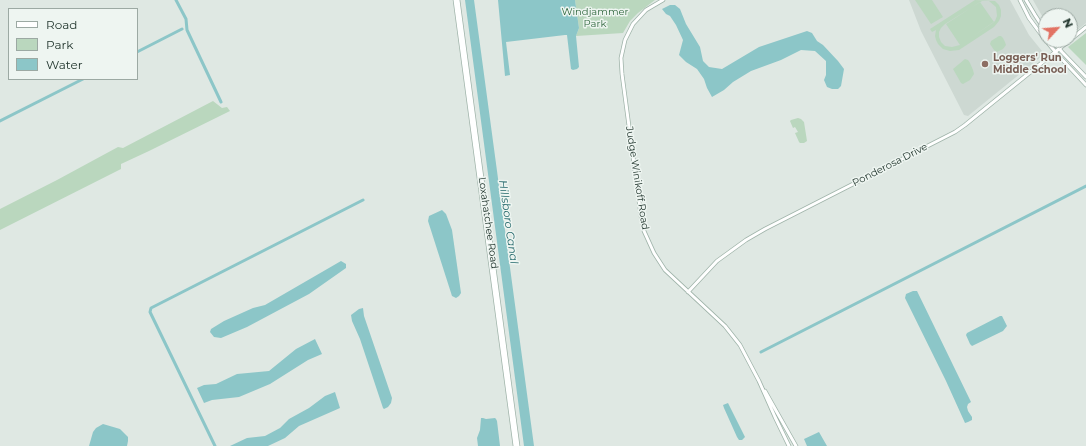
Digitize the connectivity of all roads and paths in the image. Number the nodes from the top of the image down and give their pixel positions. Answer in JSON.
{"nodes":[{"id":1,"x":455,"y":0,"type":"edge"},
{"id":2,"x":458,"y":0,"type":"edge"},
{"id":3,"x":663,"y":0,"type":"edge"},
{"id":4,"x":1020,"y":0,"type":"edge"},
{"id":5,"x":1026,"y":0,"type":"edge"},
{"id":6,"x":1038,"y":20,"type":"edge"},
{"id":7,"x":1086,"y":27,"type":"edge"},
{"id":8,"x":1059,"y":49,"type":"junction"},
{"id":9,"x":1055,"y":52,"type":"junction"},
{"id":10,"x":1086,"y":77,"type":"edge"},
{"id":11,"x":1086,"y":84,"type":"edge"},
{"id":12,"x":688,"y":292,"type":"junction"},
{"id":13,"x":759,"y":380,"type":"junction"},
{"id":14,"x":515,"y":446,"type":"edge"},
{"id":15,"x":518,"y":446,"type":"edge"},
{"id":16,"x":789,"y":446,"type":"edge"},
{"id":17,"x":796,"y":446,"type":"edge"}],
"edges":[{"from":1,"to":14,"type":"street","name":"Loxahatchee Road"},
{"from":2,"to":15,"type":"street","name":"Loxahatchee Road"},
{"from":3,"to":12,"type":"street","name":"Judge Winikoff Road"},
{"from":4,"to":9,"type":"street"},
{"from":5,"to":6,"type":"street"},
{"from":7,"to":8,"type":"street","name":"Ponderosa Drive"},
{"from":8,"to":9,"type":"street","name":"Ponderosa Drive"},
{"from":8,"to":10,"type":"street"},
{"from":9,"to":11,"type":"street"},
{"from":9,"to":12,"type":"street","name":"Ponderosa Drive"},
{"from":12,"to":13,"type":"street","name":"Judge Winikoff Road"},
{"from":13,"to":16,"type":"street","name":"Judge Winikoff Road"},
{"from":13,"to":17,"type":"street","name":"Judge Winikoff Road"}]}
